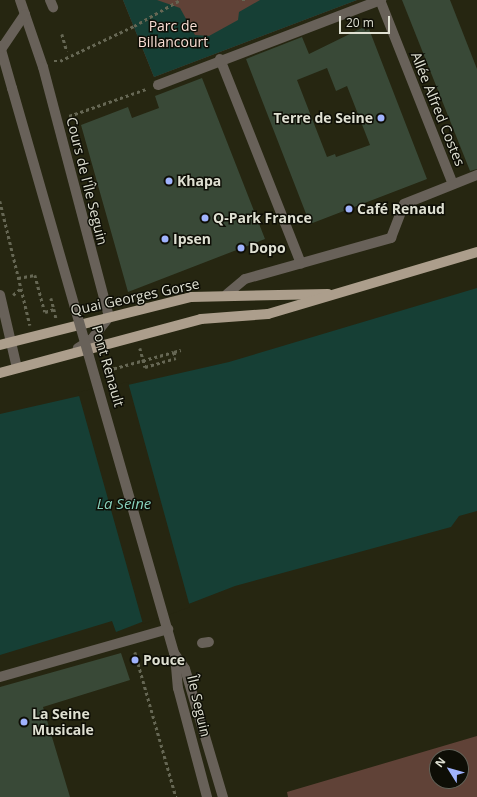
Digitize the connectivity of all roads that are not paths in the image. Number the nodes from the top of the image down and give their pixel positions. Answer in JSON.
{"nodes":[{"id":1,"x":20,"y":0,"type":"edge"},
{"id":2,"x":381,"y":0,"type":"edge"},
{"id":3,"x":25,"y":14,"type":"junction"},
{"id":4,"x":1,"y":47,"type":"edge"},
{"id":5,"x":220,"y":59,"type":"junction"},
{"id":6,"x":158,"y":85,"type":"road end"},
{"id":7,"x":477,"y":174,"type":"edge"},
{"id":8,"x":453,"y":184,"type":"junction"},
{"id":9,"x":477,"y":252,"type":"edge"},
{"id":10,"x":301,"y":264,"type":"junction"},
{"id":11,"x":227,"y":294,"type":"junction"},
{"id":12,"x":342,"y":294,"type":"junction"},
{"id":13,"x":0,"y":295,"type":"edge"},
{"id":14,"x":109,"y":317,"type":"junction"},
{"id":15,"x":4,"y":343,"type":"edge"},
{"id":16,"x":68,"y":354,"type":"junction"},
{"id":17,"x":17,"y":368,"type":"junction"},
{"id":18,"x":0,"y":373,"type":"edge"},
{"id":19,"x":168,"y":629,"type":"junction"},
{"id":20,"x":174,"y":653,"type":"junction"},
{"id":21,"x":0,"y":677,"type":"edge"},
{"id":22,"x":207,"y":797,"type":"edge"},
{"id":23,"x":223,"y":797,"type":"edge"}],
"edges":[{"from":1,"to":3,"type":"street","name":"Cours de l'Île Seguin"},
{"from":2,"to":5,"type":"street"},
{"from":2,"to":8,"type":"street","name":"Allée Alfred Costes"},
{"from":3,"to":4,"type":"street"},
{"from":3,"to":14,"type":"street","name":"Cours de l'Île Seguin"},
{"from":4,"to":19,"type":"street","name":"Pont Renault","bridge":true},
{"from":5,"to":6,"type":"street"},
{"from":5,"to":10,"type":"street"},
{"from":7,"to":8,"type":"street"},
{"from":8,"to":10,"type":"street"},
{"from":9,"to":12,"type":"main road","name":"Quai Georges Gorse"},
{"from":10,"to":11,"type":"street"},
{"from":11,"to":12,"type":"main road","name":"Quai Georges Gorse"},
{"from":11,"to":14,"type":"main road","name":"Quai Georges Gorse"},
{"from":12,"to":16,"type":"main road","name":"Quai Georges Gorse"},
{"from":13,"to":15,"type":"street"},
{"from":14,"to":15,"type":"main road","name":"Quai Georges Gorse"},
{"from":14,"to":16,"type":"street"},
{"from":15,"to":17,"type":"street"},
{"from":16,"to":17,"type":"main road","name":"Quai Georges Gorse"},
{"from":17,"to":18,"type":"main road","name":"Quai Georges Gorse"},
{"from":19,"to":20,"type":"street","name":"Pont Renault","bridge":true},
{"from":19,"to":21,"type":"street"},
{"from":20,"to":22,"type":"street","name":"Île Seguin"},
{"from":20,"to":23,"type":"street","name":"Île Seguin"}]}
